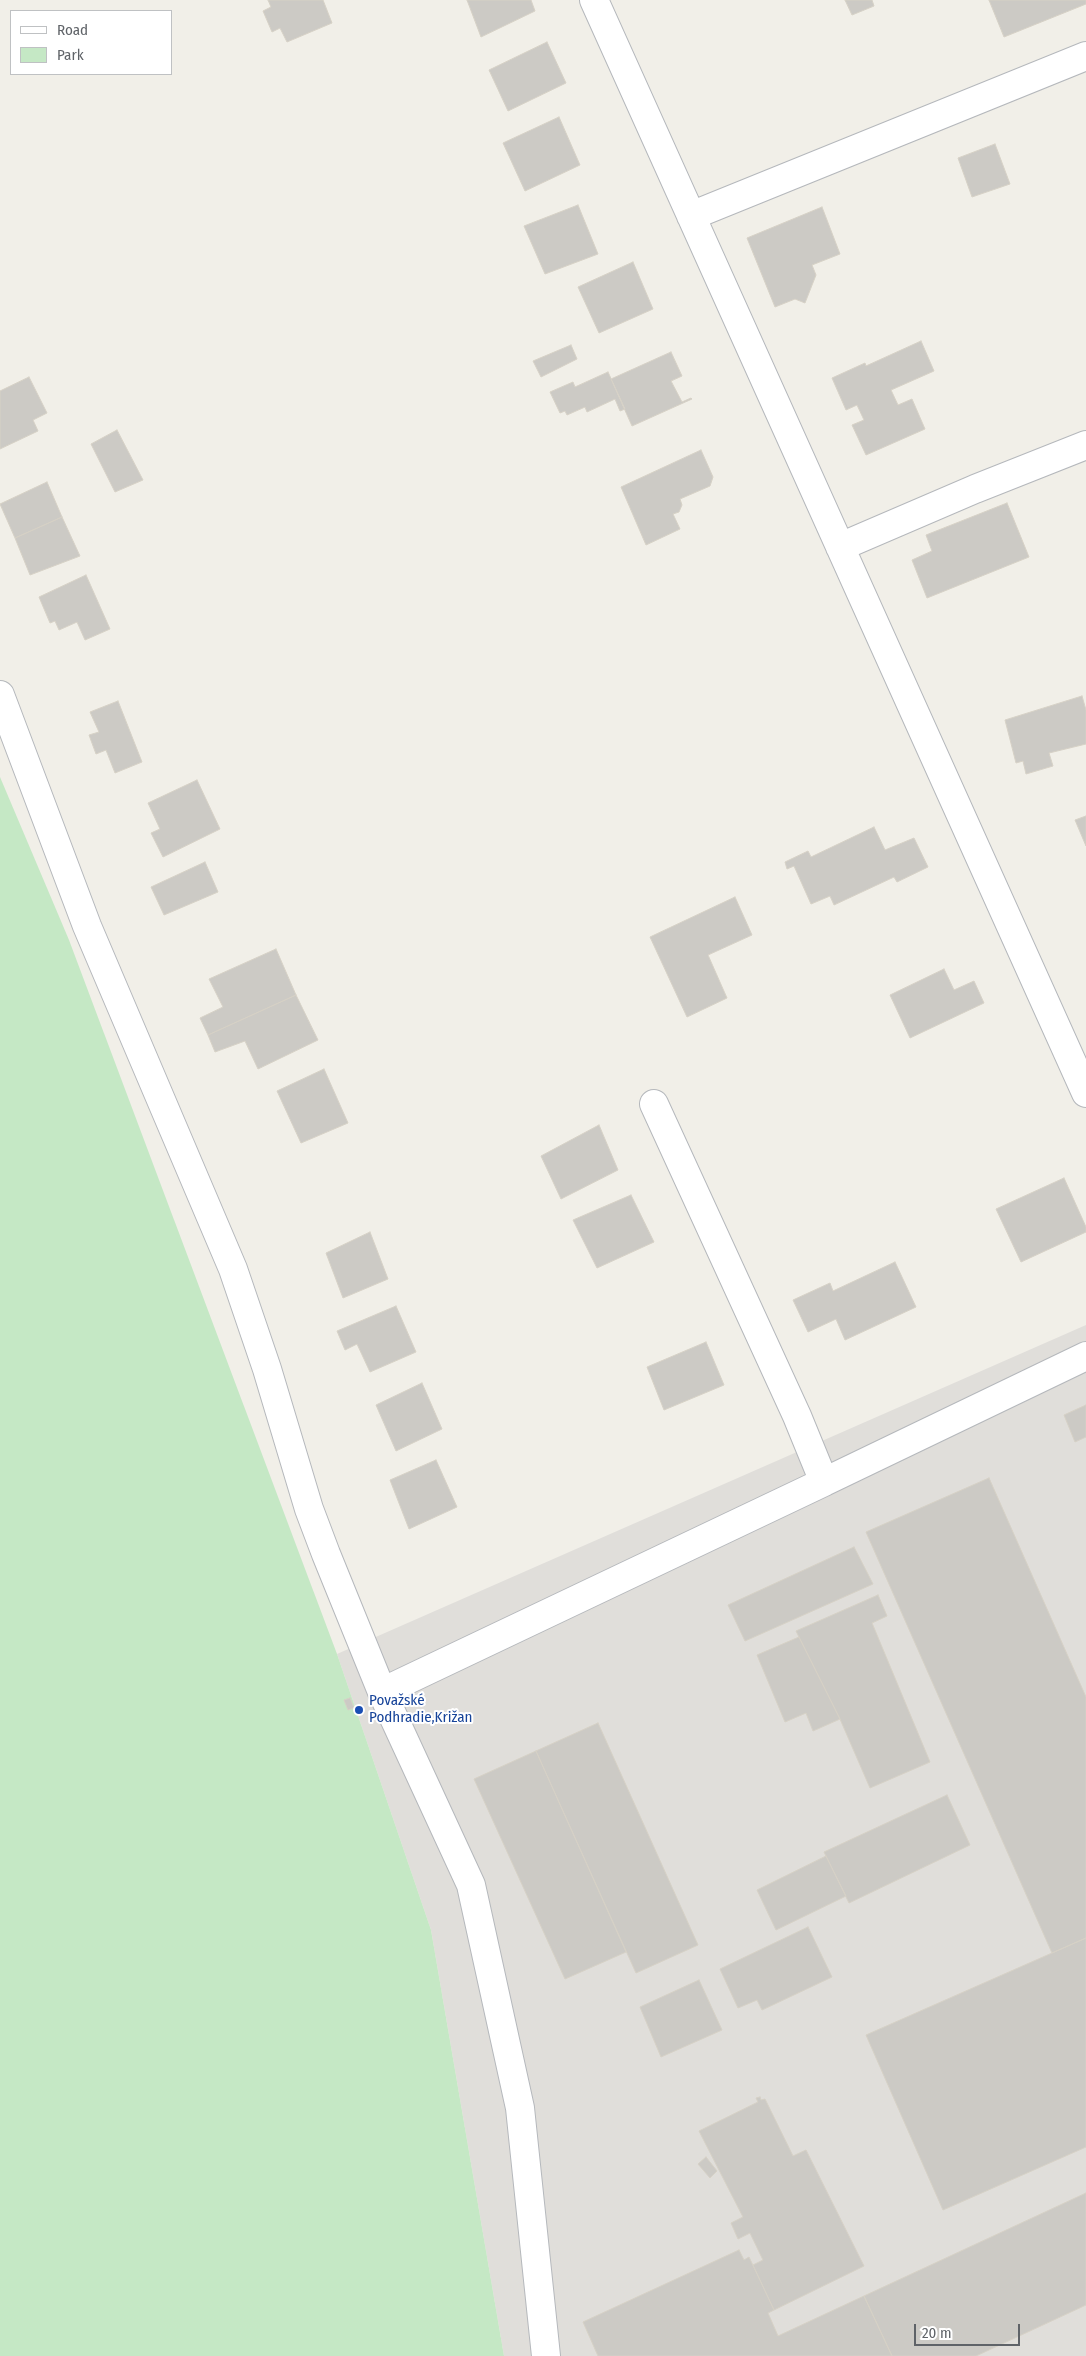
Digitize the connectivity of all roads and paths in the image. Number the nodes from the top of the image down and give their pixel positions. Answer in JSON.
{"nodes":[{"id":1,"x":594,"y":0,"type":"edge"},
{"id":2,"x":1086,"y":56,"type":"edge"},
{"id":3,"x":691,"y":216,"type":"junction"},
{"id":4,"x":1086,"y":445,"type":"edge"},
{"id":5,"x":840,"y":547,"type":"junction"},
{"id":6,"x":0,"y":695,"type":"edge"},
{"id":7,"x":1086,"y":1093,"type":"edge"},
{"id":8,"x":654,"y":1104,"type":"dead end"},
{"id":9,"x":1086,"y":1356,"type":"edge"},
{"id":10,"x":824,"y":1482,"type":"junction"},
{"id":11,"x":382,"y":1692,"type":"junction"},
{"id":12,"x":546,"y":2356,"type":"edge"}],
"edges":[{"from":1,"to":3,"type":"street"},
{"from":2,"to":3,"type":"street"},
{"from":3,"to":5,"type":"street"},
{"from":4,"to":5,"type":"street"},
{"from":5,"to":7,"type":"street"},
{"from":6,"to":11,"type":"street"},
{"from":8,"to":10,"type":"street"},
{"from":9,"to":10,"type":"street"},
{"from":10,"to":11,"type":"street"},
{"from":11,"to":12,"type":"street"}]}
